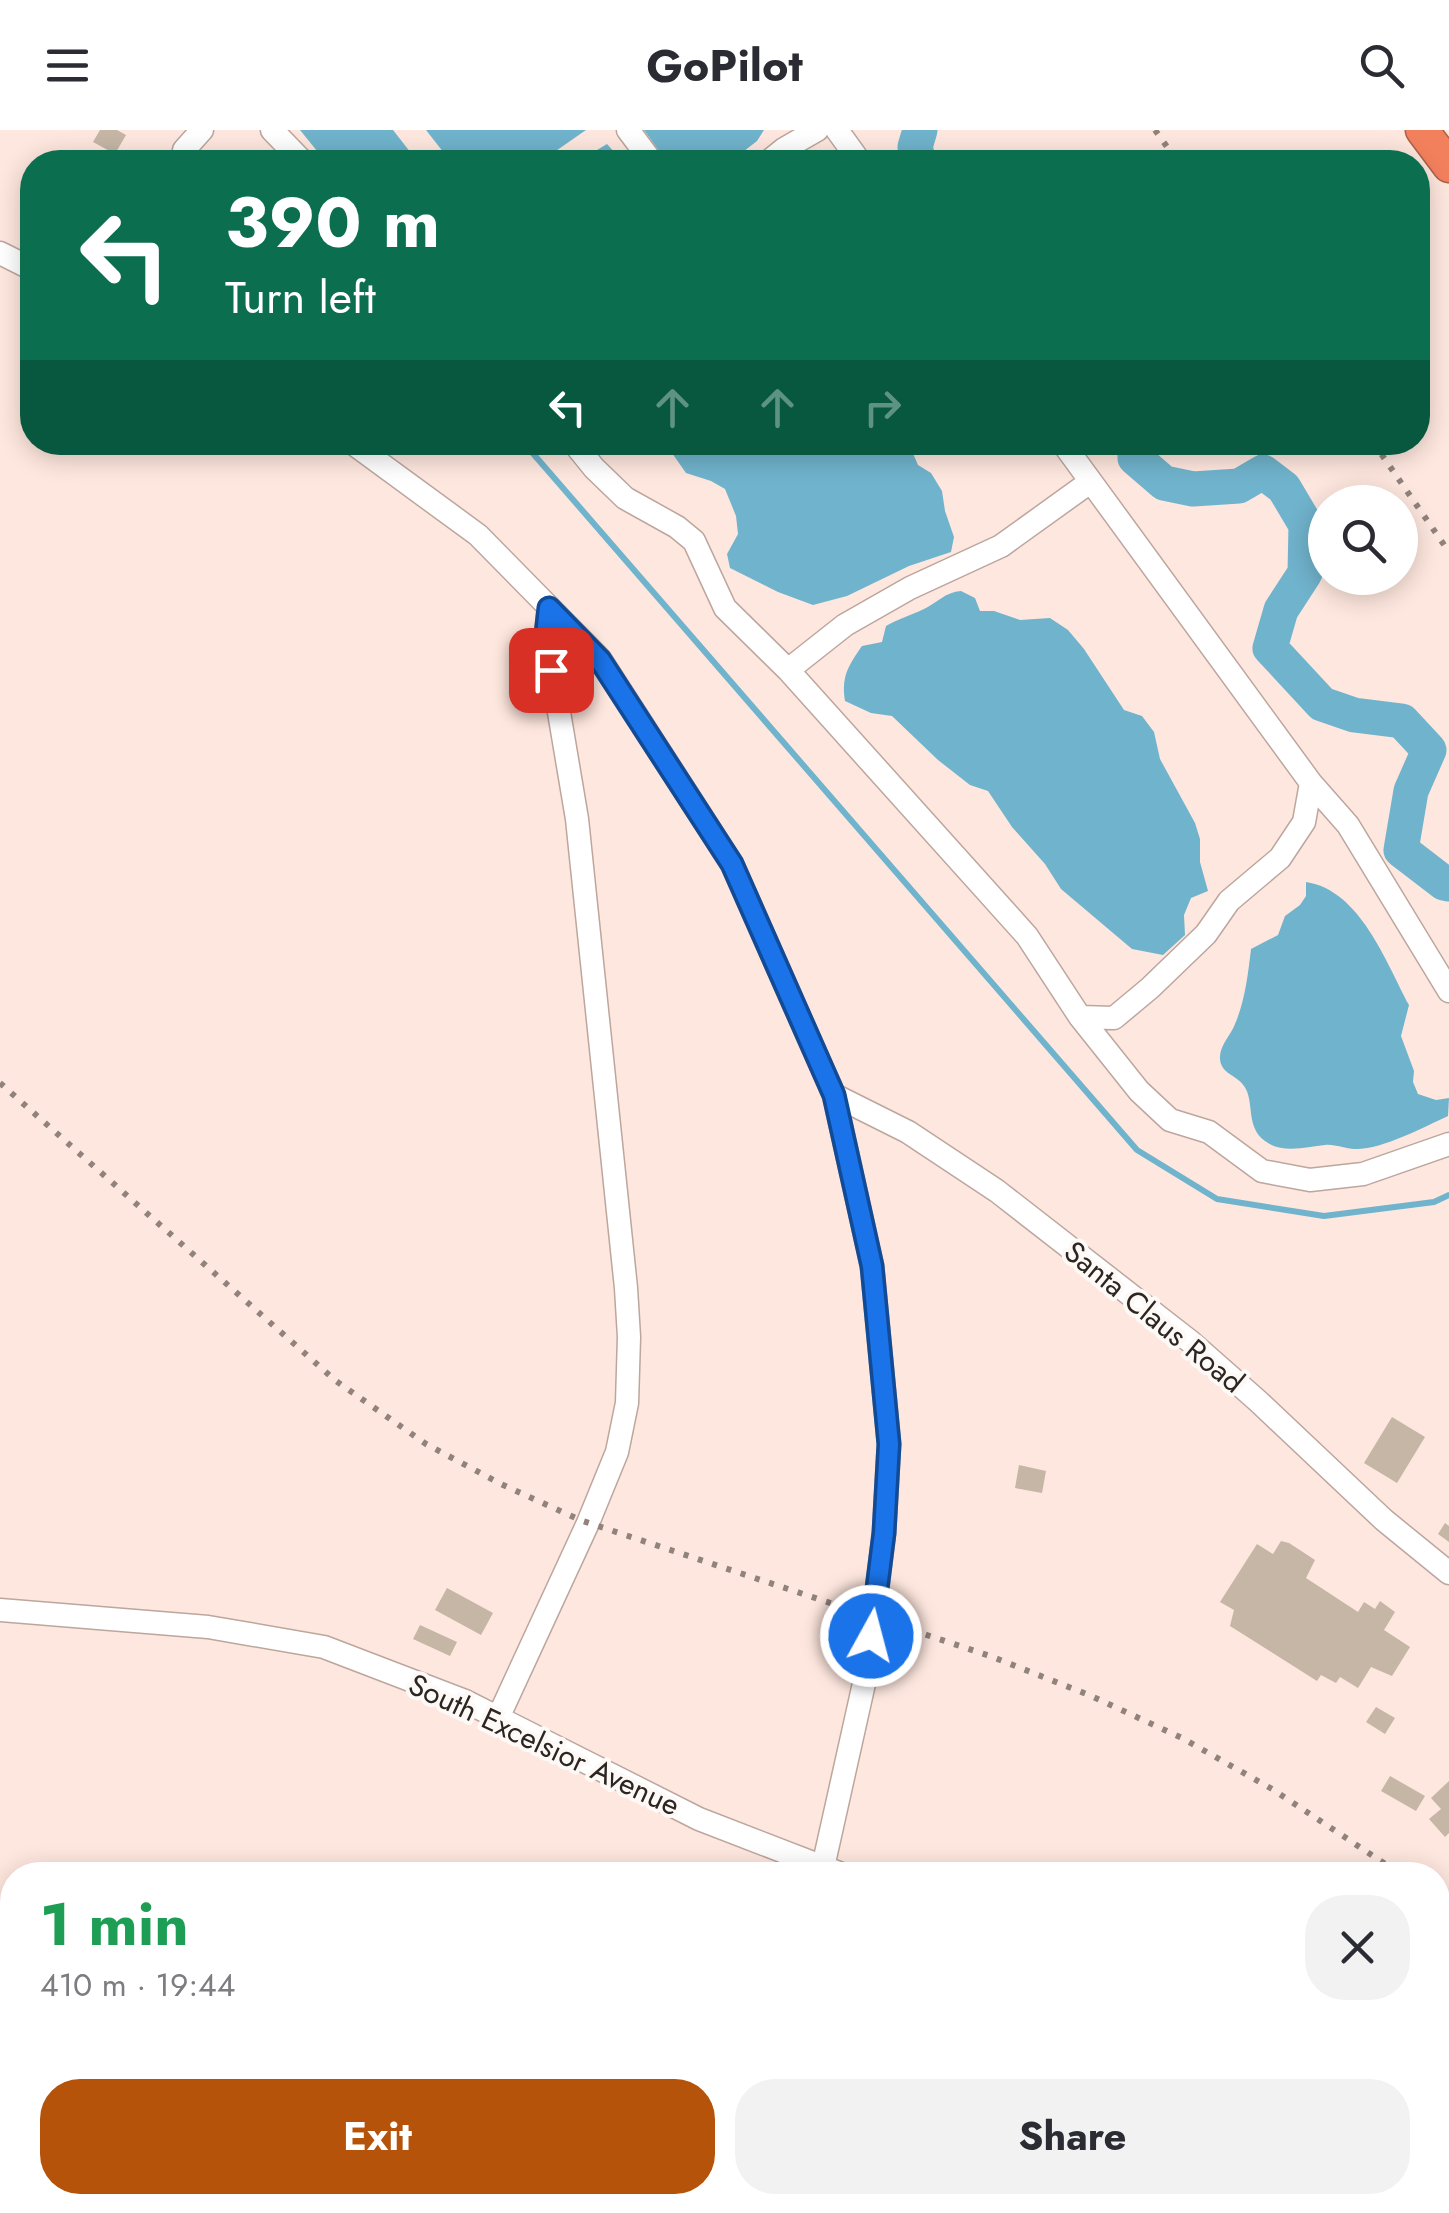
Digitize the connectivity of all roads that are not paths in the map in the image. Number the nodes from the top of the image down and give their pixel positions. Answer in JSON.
{"nodes":[{"id":1,"x":202,"y":130,"type":"edge"},
{"id":2,"x":272,"y":130,"type":"edge"},
{"id":3,"x":817,"y":130,"type":"edge"},
{"id":4,"x":1422,"y":130,"type":"edge"},
{"id":5,"x":184,"y":150,"type":"edge"},
{"id":6,"x":291,"y":150,"type":"edge"},
{"id":7,"x":783,"y":150,"type":"edge"},
{"id":8,"x":1449,"y":166,"type":"edge"},
{"id":9,"x":369,"y":455,"type":"edge"},
{"id":10,"x":584,"y":455,"type":"edge"},
{"id":11,"x":1071,"y":455,"type":"edge"},
{"id":12,"x":1090,"y":482,"type":"junction"},
{"id":13,"x":549,"y":608,"type":"junction"},
{"id":14,"x":788,"y":670,"type":"junction"},
{"id":15,"x":1311,"y":783,"type":"junction"},
{"id":16,"x":1449,"y":990,"type":"edge"},
{"id":17,"x":1080,"y":1017,"type":"junction"},
{"id":18,"x":834,"y":1095,"type":"junction"},
{"id":19,"x":1449,"y":1144,"type":"edge"},
{"id":20,"x":1449,"y":1573,"type":"edge"},
{"id":21,"x":0,"y":1610,"type":"edge"},
{"id":22,"x":498,"y":1718,"type":"junction"},
{"id":23,"x":810,"y":1862,"type":"edge"},
{"id":24,"x":835,"y":1862,"type":"edge"}],
"edges":[{"from":1,"to":5,"type":"street"},
{"from":2,"to":6,"type":"street"},
{"from":3,"to":7,"type":"street"},
{"from":4,"to":8,"type":"highway"},
{"from":9,"to":13,"type":"street"},
{"from":10,"to":14,"type":"street"},
{"from":11,"to":12,"type":"street"},
{"from":12,"to":14,"type":"street"},
{"from":12,"to":15,"type":"street"},
{"from":13,"to":18,"type":"street"},
{"from":13,"to":22,"type":"street"},
{"from":14,"to":17,"type":"street"},
{"from":15,"to":16,"type":"street"},
{"from":15,"to":17,"type":"street"},
{"from":17,"to":19,"type":"street"},
{"from":18,"to":20,"type":"street","name":"Santa Claus Road"},
{"from":18,"to":24,"type":"street","bridge":true},
{"from":21,"to":22,"type":"street","name":"South Excelsior Avenue"},
{"from":22,"to":23,"type":"street","name":"South Excelsior Avenue"}]}
